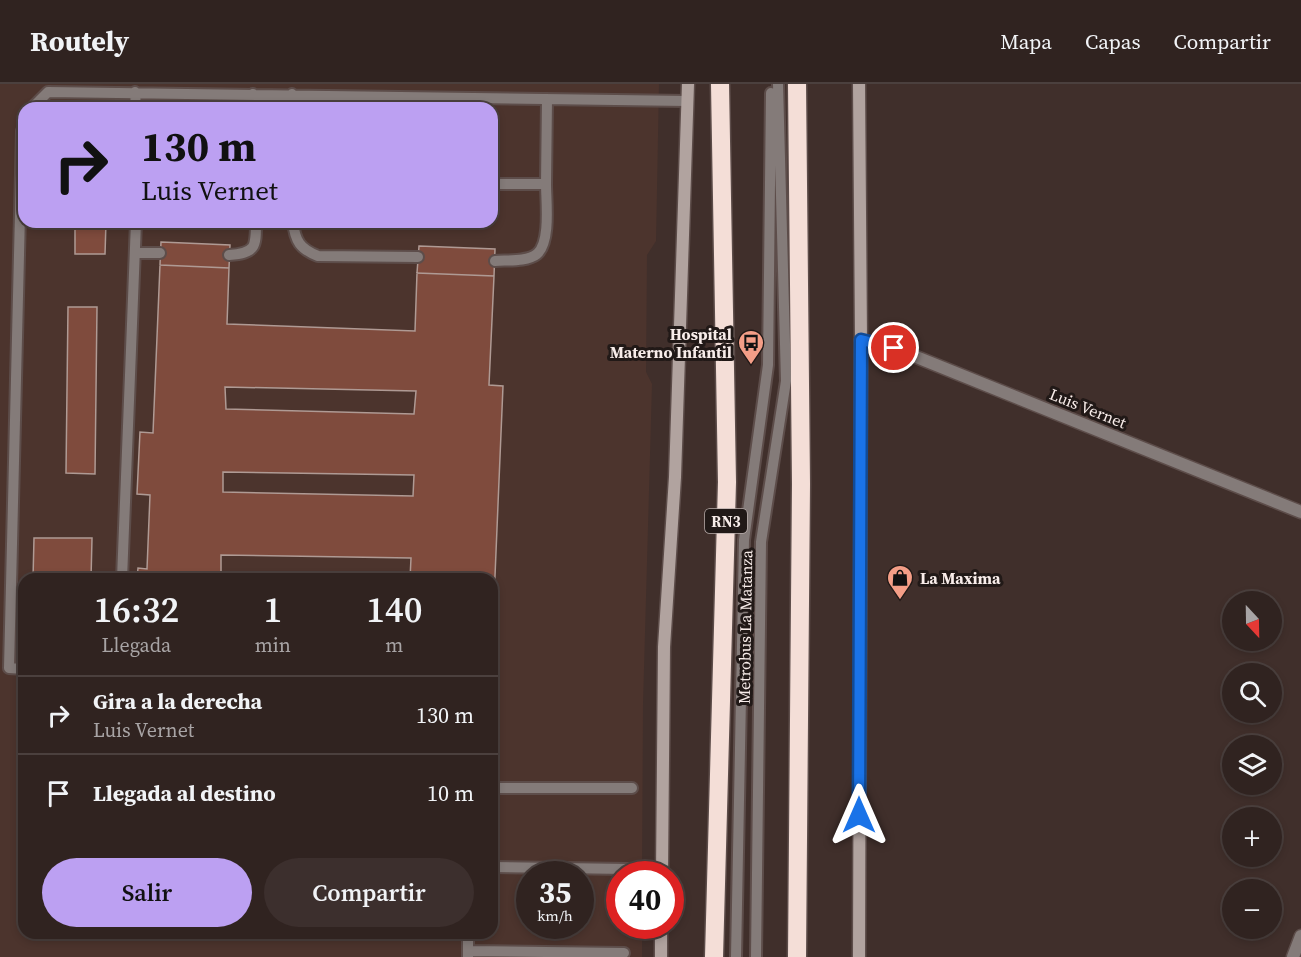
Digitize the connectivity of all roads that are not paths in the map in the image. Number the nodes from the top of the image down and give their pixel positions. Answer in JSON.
{"nodes":[{"id":1,"x":688,"y":84,"type":"edge"},
{"id":2,"x":720,"y":84,"type":"edge"},
{"id":3,"x":771,"y":84,"type":"edge"},
{"id":4,"x":778,"y":84,"type":"edge"},
{"id":5,"x":797,"y":84,"type":"edge"},
{"id":6,"x":804,"y":84,"type":"edge"},
{"id":7,"x":859,"y":84,"type":"edge"},
{"id":8,"x":135,"y":92,"type":"junction"},
{"id":9,"x":253,"y":94,"type":"junction"},
{"id":10,"x":292,"y":94,"type":"junction"},
{"id":11,"x":547,"y":99,"type":"junction"},
{"id":12,"x":687,"y":101,"type":"junction"},
{"id":13,"x":38,"y":102,"type":"edge"},
{"id":14,"x":136,"y":102,"type":"edge"},
{"id":15,"x":253,"y":102,"type":"edge"},
{"id":16,"x":293,"y":102,"type":"edge"},
{"id":17,"x":798,"y":148,"type":"junction"},
{"id":18,"x":498,"y":184,"type":"edge"},
{"id":19,"x":546,"y":184,"type":"junction"},
{"id":20,"x":20,"y":228,"type":"edge"},
{"id":21,"x":136,"y":228,"type":"edge"},
{"id":22,"x":256,"y":228,"type":"edge"},
{"id":23,"x":294,"y":228,"type":"edge"},
{"id":24,"x":136,"y":253,"type":"junction"},
{"id":25,"x":160,"y":253,"type":"dead end"},
{"id":26,"x":230,"y":255,"type":"dead end"},
{"id":27,"x":418,"y":257,"type":"dead end"},
{"id":28,"x":495,"y":261,"type":"dead end"},
{"id":29,"x":861,"y":340,"type":"junction"},
{"id":30,"x":1301,"y":512,"type":"edge"},
{"id":31,"x":122,"y":573,"type":"edge"},
{"id":32,"x":18,"y":669,"type":"edge"},
{"id":33,"x":498,"y":788,"type":"edge"},
{"id":34,"x":632,"y":788,"type":"dead end"},
{"id":35,"x":662,"y":861,"type":"edge"},
{"id":36,"x":498,"y":867,"type":"edge"},
{"id":37,"x":606,"y":869,"type":"edge"},
{"id":38,"x":1301,"y":936,"type":"edge"},
{"id":39,"x":661,"y":939,"type":"edge"},
{"id":40,"x":624,"y":953,"type":"dead end"},
{"id":41,"x":468,"y":954,"type":"edge"},
{"id":42,"x":661,"y":957,"type":"edge"},
{"id":43,"x":714,"y":957,"type":"edge"},
{"id":44,"x":736,"y":957,"type":"edge"},
{"id":45,"x":756,"y":957,"type":"edge"},
{"id":46,"x":797,"y":957,"type":"edge"},
{"id":47,"x":859,"y":957,"type":"edge"},
{"id":48,"x":1293,"y":957,"type":"edge"}],
"edges":[{"from":1,"to":12,"type":"street"},
{"from":2,"to":43,"type":"highway","number":"RN3"},
{"from":3,"to":44,"type":"lane","name":"Metrobus La Matanza"},
{"from":4,"to":45,"type":"lane","name":"Metrobus La Matanza"},
{"from":5,"to":17,"type":"highway"},
{"from":6,"to":17,"type":"highway"},
{"from":7,"to":29,"type":"street"},
{"from":8,"to":9,"type":"lane"},
{"from":8,"to":13,"type":"lane"},
{"from":8,"to":14,"type":"lane"},
{"from":9,"to":10,"type":"lane"},
{"from":9,"to":15,"type":"lane"},
{"from":10,"to":11,"type":"lane"},
{"from":10,"to":16,"type":"lane"},
{"from":11,"to":12,"type":"lane"},
{"from":11,"to":19,"type":"lane"},
{"from":12,"to":35,"type":"street"},
{"from":17,"to":46,"type":"highway"},
{"from":18,"to":19,"type":"lane"},
{"from":19,"to":28,"type":"lane"},
{"from":20,"to":32,"type":"lane"},
{"from":21,"to":24,"type":"lane"},
{"from":22,"to":26,"type":"lane"},
{"from":23,"to":27,"type":"lane"},
{"from":24,"to":25,"type":"lane"},
{"from":24,"to":31,"type":"lane"},
{"from":29,"to":30,"type":"street","name":"Luis Vernet"},
{"from":29,"to":47,"type":"street"},
{"from":33,"to":34,"type":"lane"},
{"from":36,"to":37,"type":"lane"},
{"from":38,"to":48,"type":"street"},
{"from":39,"to":42,"type":"street"},
{"from":40,"to":41,"type":"lane"}]}
